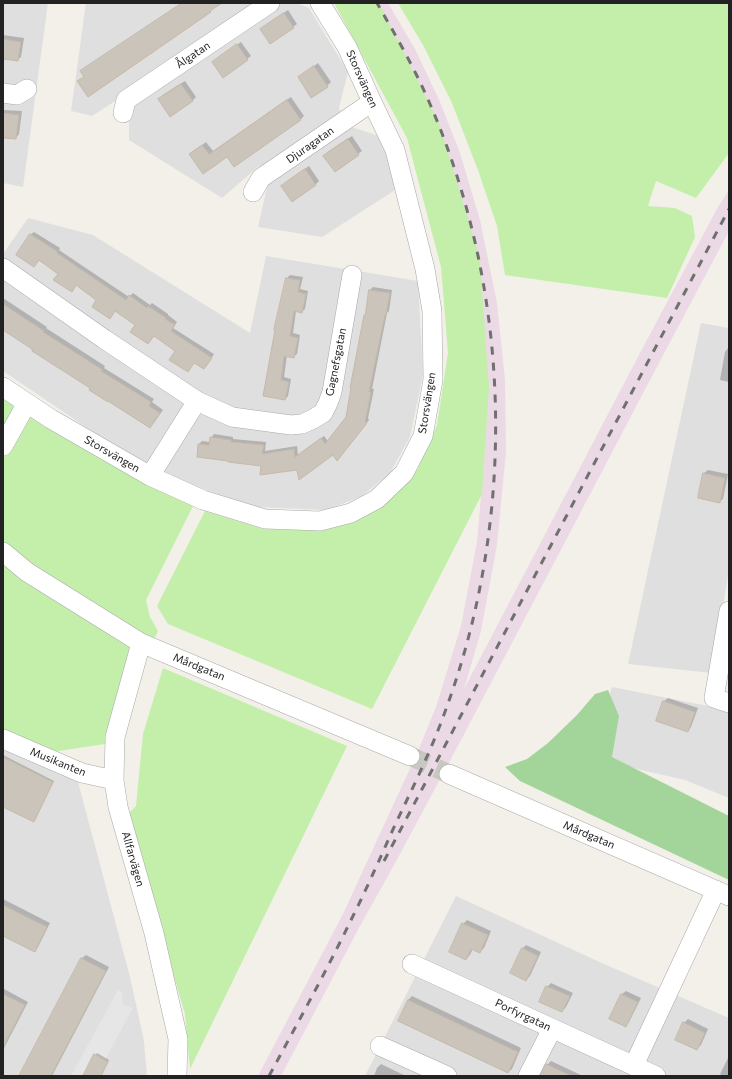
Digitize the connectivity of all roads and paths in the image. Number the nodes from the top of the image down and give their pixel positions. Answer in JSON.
{"nodes":[{"id":1,"x":270,"y":3,"type":"edge"},
{"id":2,"x":320,"y":3,"type":"edge"},
{"id":3,"x":27,"y":89,"type":"dead end"},
{"id":4,"x":3,"y":93,"type":"edge"},
{"id":5,"x":372,"y":102,"type":"junction"},
{"id":6,"x":123,"y":112,"type":"dead end"},
{"id":7,"x":253,"y":192,"type":"dead end"},
{"id":8,"x":3,"y":268,"type":"edge"},
{"id":9,"x":352,"y":275,"type":"dead end"},
{"id":10,"x":3,"y":386,"type":"edge"},
{"id":11,"x":197,"y":401,"type":"junction"},
{"id":12,"x":27,"y":403,"type":"junction"},
{"id":13,"x":3,"y":446,"type":"edge"},
{"id":14,"x":150,"y":476,"type":"junction"},
{"id":15,"x":3,"y":552,"type":"edge"},
{"id":16,"x":729,"y":611,"type":"edge"},
{"id":17,"x":141,"y":642,"type":"junction"},
{"id":18,"x":722,"y":701,"type":"edge"},
{"id":19,"x":3,"y":739,"type":"edge"},
{"id":20,"x":410,"y":756,"type":"tunnel mouth"},
{"id":21,"x":449,"y":774,"type":"tunnel mouth"},
{"id":22,"x":114,"y":780,"type":"junction"},
{"id":23,"x":723,"y":893,"type":"edge"},
{"id":24,"x":412,"y":964,"type":"dead end"},
{"id":25,"x":552,"y":1029,"type":"junction"},
{"id":26,"x":380,"y":1046,"type":"dead end"},
{"id":27,"x":634,"y":1065,"type":"junction"},
{"id":28,"x":177,"y":1076,"type":"edge"},
{"id":29,"x":447,"y":1076,"type":"edge"},
{"id":30,"x":528,"y":1076,"type":"edge"},
{"id":31,"x":656,"y":1076,"type":"edge"}],
"edges":[{"from":1,"to":6,"type":"street","name":"Ålgatan"},
{"from":2,"to":5,"type":"street","name":"Storsvängen"},
{"from":3,"to":4,"type":"street"},
{"from":5,"to":7,"type":"street","name":"Djuragatan"},
{"from":5,"to":14,"type":"street","name":"Storsvängen"},
{"from":8,"to":11,"type":"street","name":"Gagnefsgatan"},
{"from":9,"to":11,"type":"street","name":"Gagnefsgatan"},
{"from":10,"to":12,"type":"street","name":"Storsvängen"},
{"from":11,"to":14,"type":"street"},
{"from":12,"to":13,"type":"street"},
{"from":12,"to":14,"type":"street","name":"Storsvängen"},
{"from":15,"to":17,"type":"street","name":"Mårdgatan"},
{"from":16,"to":18,"type":"street"},
{"from":17,"to":20,"type":"street","name":"Mårdgatan"},
{"from":17,"to":22,"type":"street","name":"Allfarvägen"},
{"from":19,"to":22,"type":"street","name":"Musikanten"},
{"from":21,"to":23,"type":"street","name":"Mårdgatan"},
{"from":22,"to":28,"type":"street","name":"Allfarvägen"},
{"from":23,"to":27,"type":"street"},
{"from":24,"to":25,"type":"street","name":"Porfyrgatan"},
{"from":25,"to":27,"type":"street","name":"Porfyrgatan"},
{"from":25,"to":30,"type":"street"},
{"from":26,"to":29,"type":"street"},
{"from":27,"to":31,"type":"street","name":"Porfyrgatan"}]}
